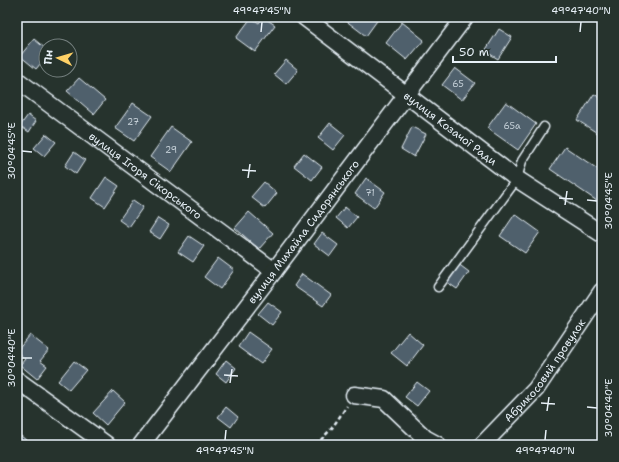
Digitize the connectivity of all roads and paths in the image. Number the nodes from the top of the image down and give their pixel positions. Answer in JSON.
{"nodes":[{"id":1,"x":304,"y":17,"type":"edge"},
{"id":2,"x":465,"y":17,"type":"edge"},
{"id":3,"x":17,"y":80,"type":"edge"},
{"id":4,"x":406,"y":95,"type":"junction"},
{"id":5,"x":544,"y":127,"type":"dead end"},
{"id":6,"x":517,"y":179,"type":"junction"},
{"id":7,"x":602,"y":234,"type":"edge"},
{"id":8,"x":274,"y":271,"type":"junction"},
{"id":9,"x":438,"y":288,"type":"dead end"},
{"id":10,"x":602,"y":291,"type":"edge"},
{"id":11,"x":17,"y":380,"type":"edge"},
{"id":12,"x":354,"y":395,"type":"joint"},
{"id":13,"x":107,"y":445,"type":"edge"},
{"id":14,"x":141,"y":445,"type":"edge"},
{"id":15,"x":316,"y":445,"type":"edge"},
{"id":16,"x":438,"y":445,"type":"edge"},
{"id":17,"x":482,"y":445,"type":"edge"}],
"edges":[{"from":1,"to":4,"type":"street","name":"вулиця Козачої Ради"},
{"from":2,"to":4,"type":"street","name":"вулиця Михайла Сидорянського"},
{"from":3,"to":8,"type":"street","name":"вулиця Ігоря Сікорського"},
{"from":4,"to":6,"type":"street","name":"вулиця Козачої Ради"},
{"from":4,"to":8,"type":"street","name":"вулиця Михайла Сидорянського"},
{"from":5,"to":6,"type":"lane"},
{"from":6,"to":7,"type":"street","name":"вулиця Козачої Ради"},
{"from":6,"to":9,"type":"lane"},
{"from":8,"to":14,"type":"street","name":"вулиця Михайла Сидорянського"},
{"from":10,"to":17,"type":"street","name":"Абрикосовий провулок"},
{"from":11,"to":13,"type":"street"},
{"from":12,"to":15,"type":"path"},
{"from":12,"to":16,"type":"street"}]}
